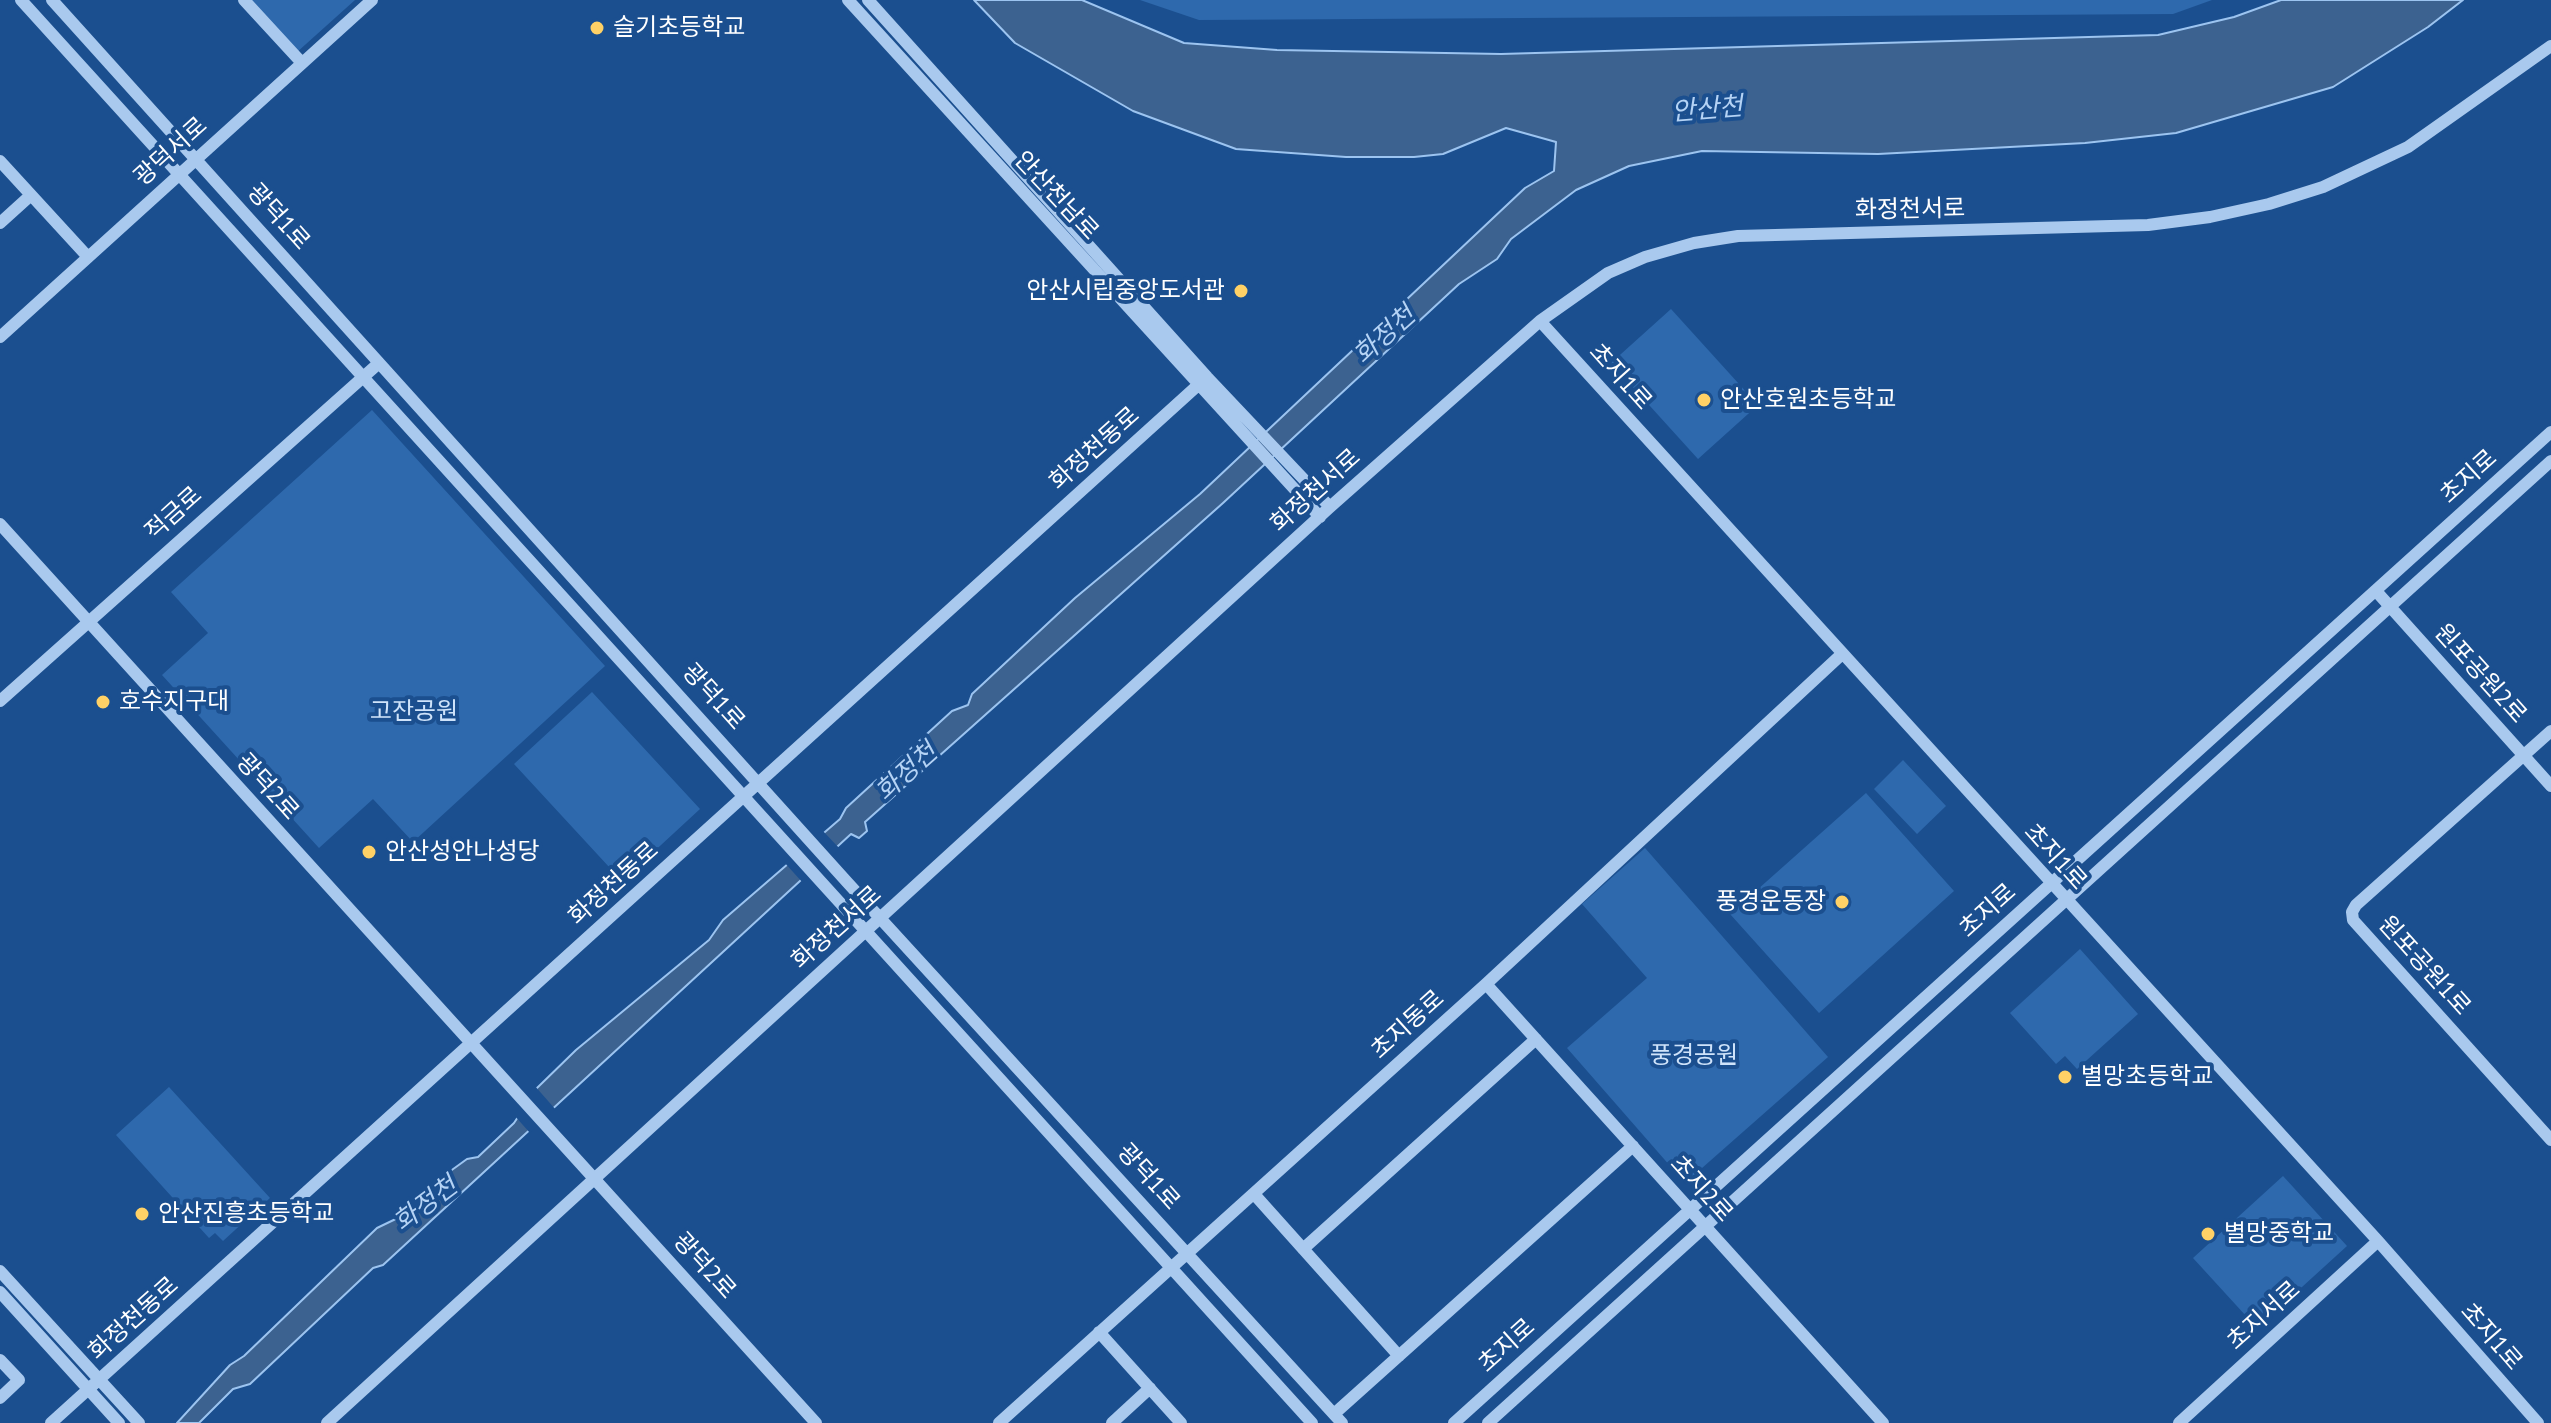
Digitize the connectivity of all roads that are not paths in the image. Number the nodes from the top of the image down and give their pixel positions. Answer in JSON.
{"nodes":[{"id":1,"x":21,"y":0,"type":"edge"},
{"id":2,"x":52,"y":0,"type":"edge"},
{"id":3,"x":244,"y":0,"type":"edge"},
{"id":4,"x":372,"y":0,"type":"edge"},
{"id":5,"x":848,"y":0,"type":"edge"},
{"id":6,"x":868,"y":0,"type":"edge"},
{"id":7,"x":2551,"y":46,"type":"edge"},
{"id":8,"x":302,"y":63,"type":"junction"},
{"id":9,"x":196,"y":160,"type":"junction"},
{"id":10,"x":0,"y":161,"type":"edge"},
{"id":11,"x":180,"y":175,"type":"junction"},
{"id":12,"x":31,"y":195,"type":"junction"},
{"id":13,"x":0,"y":223,"type":"edge"},
{"id":14,"x":88,"y":257,"type":"junction"},
{"id":15,"x":1540,"y":321,"type":"junction"},
{"id":16,"x":0,"y":337,"type":"edge"},
{"id":17,"x":379,"y":363,"type":"junction"},
{"id":18,"x":364,"y":377,"type":"junction"},
{"id":19,"x":1204,"y":381,"type":"junction"},
{"id":20,"x":2551,"y":432,"type":"edge"},
{"id":21,"x":2551,"y":461,"type":"edge"},
{"id":22,"x":1325,"y":512,"type":"junction"},
{"id":23,"x":0,"y":524,"type":"edge"},
{"id":24,"x":2376,"y":591,"type":"junction"},
{"id":25,"x":2391,"y":608,"type":"junction"},
{"id":26,"x":88,"y":621,"type":"junction"},
{"id":27,"x":1842,"y":654,"type":"junction"},
{"id":28,"x":0,"y":701,"type":"edge"},
{"id":29,"x":2551,"y":731,"type":"edge"},
{"id":30,"x":2524,"y":755,"type":"junction"},
{"id":31,"x":760,"y":782,"type":"junction"},
{"id":32,"x":2551,"y":786,"type":"edge"},
{"id":33,"x":743,"y":797,"type":"junction"},
{"id":34,"x":2050,"y":884,"type":"junction"},
{"id":35,"x":2065,"y":901,"type":"junction"},
{"id":36,"x":881,"y":917,"type":"junction"},
{"id":37,"x":865,"y":932,"type":"junction"},
{"id":38,"x":1486,"y":984,"type":"junction"},
{"id":39,"x":1536,"y":1039,"type":"junction"},
{"id":40,"x":470,"y":1045,"type":"junction"},
{"id":41,"x":2551,"y":1140,"type":"edge"},
{"id":42,"x":1633,"y":1146,"type":"junction"},
{"id":43,"x":594,"y":1178,"type":"junction"},
{"id":44,"x":1254,"y":1194,"type":"junction"},
{"id":45,"x":1690,"y":1210,"type":"junction"},
{"id":46,"x":1704,"y":1226,"type":"junction"},
{"id":47,"x":2378,"y":1241,"type":"junction"},
{"id":48,"x":1303,"y":1249,"type":"junction"},
{"id":49,"x":1188,"y":1254,"type":"junction"},
{"id":50,"x":1171,"y":1269,"type":"junction"},
{"id":51,"x":0,"y":1271,"type":"edge"},
{"id":52,"x":0,"y":1292,"type":"edge"},
{"id":53,"x":1099,"y":1332,"type":"junction"},
{"id":54,"x":1399,"y":1356,"type":"junction"},
{"id":55,"x":0,"y":1360,"type":"edge"},
{"id":56,"x":99,"y":1380,"type":"junction"},
{"id":57,"x":1150,"y":1388,"type":"junction"},
{"id":58,"x":88,"y":1390,"type":"junction"},
{"id":59,"x":0,"y":1398,"type":"edge"},
{"id":60,"x":1338,"y":1418,"type":"edge"},
{"id":61,"x":135,"y":1419,"type":"edge"},
{"id":62,"x":51,"y":1423,"type":"edge"},
{"id":63,"x":119,"y":1423,"type":"edge"},
{"id":64,"x":327,"y":1423,"type":"edge"},
{"id":65,"x":816,"y":1423,"type":"edge"},
{"id":66,"x":999,"y":1423,"type":"edge"},
{"id":67,"x":1112,"y":1423,"type":"edge"},
{"id":68,"x":1181,"y":1423,"type":"edge"},
{"id":69,"x":1312,"y":1423,"type":"edge"},
{"id":70,"x":1454,"y":1423,"type":"edge"},
{"id":71,"x":1488,"y":1423,"type":"edge"},
{"id":72,"x":1883,"y":1423,"type":"edge"},
{"id":73,"x":2179,"y":1423,"type":"edge"},
{"id":74,"x":2538,"y":1423,"type":"edge"}],
"edges":[{"from":1,"to":11,"type":"street","name":"광덕1로"},
{"from":2,"to":9,"type":"street","name":"광덕1로"},
{"from":3,"to":8,"type":"street"},
{"from":4,"to":8,"type":"street","name":"광덕서로"},
{"from":5,"to":19,"type":"street","name":"안산천남로"},
{"from":6,"to":19,"type":"street","name":"안산천남로"},
{"from":7,"to":15,"type":"street","name":"화정천서로"},
{"from":8,"to":9,"type":"street","name":"광덕서로"},
{"from":9,"to":11,"type":"street","name":"광덕서로"},
{"from":9,"to":17,"type":"street","name":"광덕1로"},
{"from":10,"to":12,"type":"street"},
{"from":11,"to":14,"type":"street","name":"광덕서로"},
{"from":11,"to":18,"type":"street","name":"광덕1로"},
{"from":12,"to":13,"type":"street"},
{"from":12,"to":14,"type":"street"},
{"from":14,"to":16,"type":"street","name":"광덕서로"},
{"from":15,"to":22,"type":"street","name":"화정천서로"},
{"from":15,"to":27,"type":"street","name":"초지1로"},
{"from":17,"to":18,"type":"street","name":"적금로"},
{"from":17,"to":31,"type":"street","name":"광덕1로"},
{"from":18,"to":26,"type":"street","name":"적금로"},
{"from":18,"to":33,"type":"street","name":"광덕1로"},
{"from":19,"to":22,"type":"street","name":"안산천남로"},
{"from":19,"to":31,"type":"street","name":"화정천동로"},
{"from":20,"to":24,"type":"street","name":"초지로"},
{"from":21,"to":25,"type":"street","name":"초지로"},
{"from":22,"to":36,"type":"street","name":"화정천서로"},
{"from":23,"to":26,"type":"street","name":"광덕2로"},
{"from":24,"to":25,"type":"street","name":"원포공원2로"},
{"from":24,"to":34,"type":"street","name":"초지로"},
{"from":25,"to":30,"type":"street","name":"원포공원2로"},
{"from":25,"to":35,"type":"street","name":"초지로"},
{"from":26,"to":28,"type":"street","name":"적금로"},
{"from":26,"to":40,"type":"street","name":"광덕2로"},
{"from":27,"to":34,"type":"street","name":"초지1로"},
{"from":27,"to":38,"type":"street","name":"초지동로"},
{"from":29,"to":30,"type":"street","name":"원포공원1로"},
{"from":30,"to":32,"type":"street","name":"원포공원2로"},
{"from":30,"to":41,"type":"street","name":"원포공원1로"},
{"from":31,"to":33,"type":"street","name":"화정천동로"},
{"from":31,"to":36,"type":"street","name":"광덕1로"},
{"from":33,"to":37,"type":"street","name":"광덕1로"},
{"from":33,"to":40,"type":"street","name":"화정천동로"},
{"from":34,"to":35,"type":"street","name":"초지1로"},
{"from":34,"to":45,"type":"street","name":"초지로"},
{"from":35,"to":46,"type":"street","name":"초지로"},
{"from":35,"to":47,"type":"street","name":"초지1로"},
{"from":36,"to":37,"type":"street","name":"화정천서로"},
{"from":36,"to":49,"type":"street","name":"광덕1로"},
{"from":37,"to":43,"type":"street","name":"화정천서로"},
{"from":37,"to":50,"type":"street","name":"광덕1로"},
{"from":38,"to":39,"type":"street","name":"초지2로"},
{"from":38,"to":44,"type":"street","name":"초지동로"},
{"from":39,"to":42,"type":"street","name":"초지2로"},
{"from":39,"to":48,"type":"street"},
{"from":40,"to":43,"type":"street","name":"광덕2로"},
{"from":40,"to":56,"type":"street","name":"화정천동로"},
{"from":42,"to":45,"type":"street","name":"초지2로"},
{"from":42,"to":54,"type":"street"},
{"from":43,"to":64,"type":"street","name":"화정천서로"},
{"from":43,"to":65,"type":"street","name":"광덕2로"},
{"from":44,"to":48,"type":"street"},
{"from":44,"to":49,"type":"street","name":"초지동로"},
{"from":45,"to":46,"type":"street","name":"초지2로"},
{"from":45,"to":70,"type":"street","name":"초지로"},
{"from":46,"to":71,"type":"street","name":"초지로"},
{"from":46,"to":72,"type":"street","name":"초지2로"},
{"from":47,"to":73,"type":"street","name":"초지서로"},
{"from":47,"to":74,"type":"street","name":"초지1로"},
{"from":48,"to":54,"type":"street"},
{"from":49,"to":50,"type":"street","name":"초지동로"},
{"from":49,"to":60,"type":"street","name":"광덕1로"},
{"from":50,"to":53,"type":"street","name":"초지동로"},
{"from":50,"to":69,"type":"street","name":"광덕1로"},
{"from":51,"to":56,"type":"street"},
{"from":52,"to":58,"type":"street"},
{"from":53,"to":57,"type":"street"},
{"from":53,"to":66,"type":"street","name":"초지동로"},
{"from":54,"to":60,"type":"street"},
{"from":55,"to":59,"type":"street"},
{"from":56,"to":58,"type":"street","name":"화정천동로"},
{"from":56,"to":61,"type":"street"},
{"from":57,"to":67,"type":"street"},
{"from":57,"to":68,"type":"street"},
{"from":58,"to":62,"type":"street","name":"화정천동로"},
{"from":58,"to":63,"type":"street"}]}
